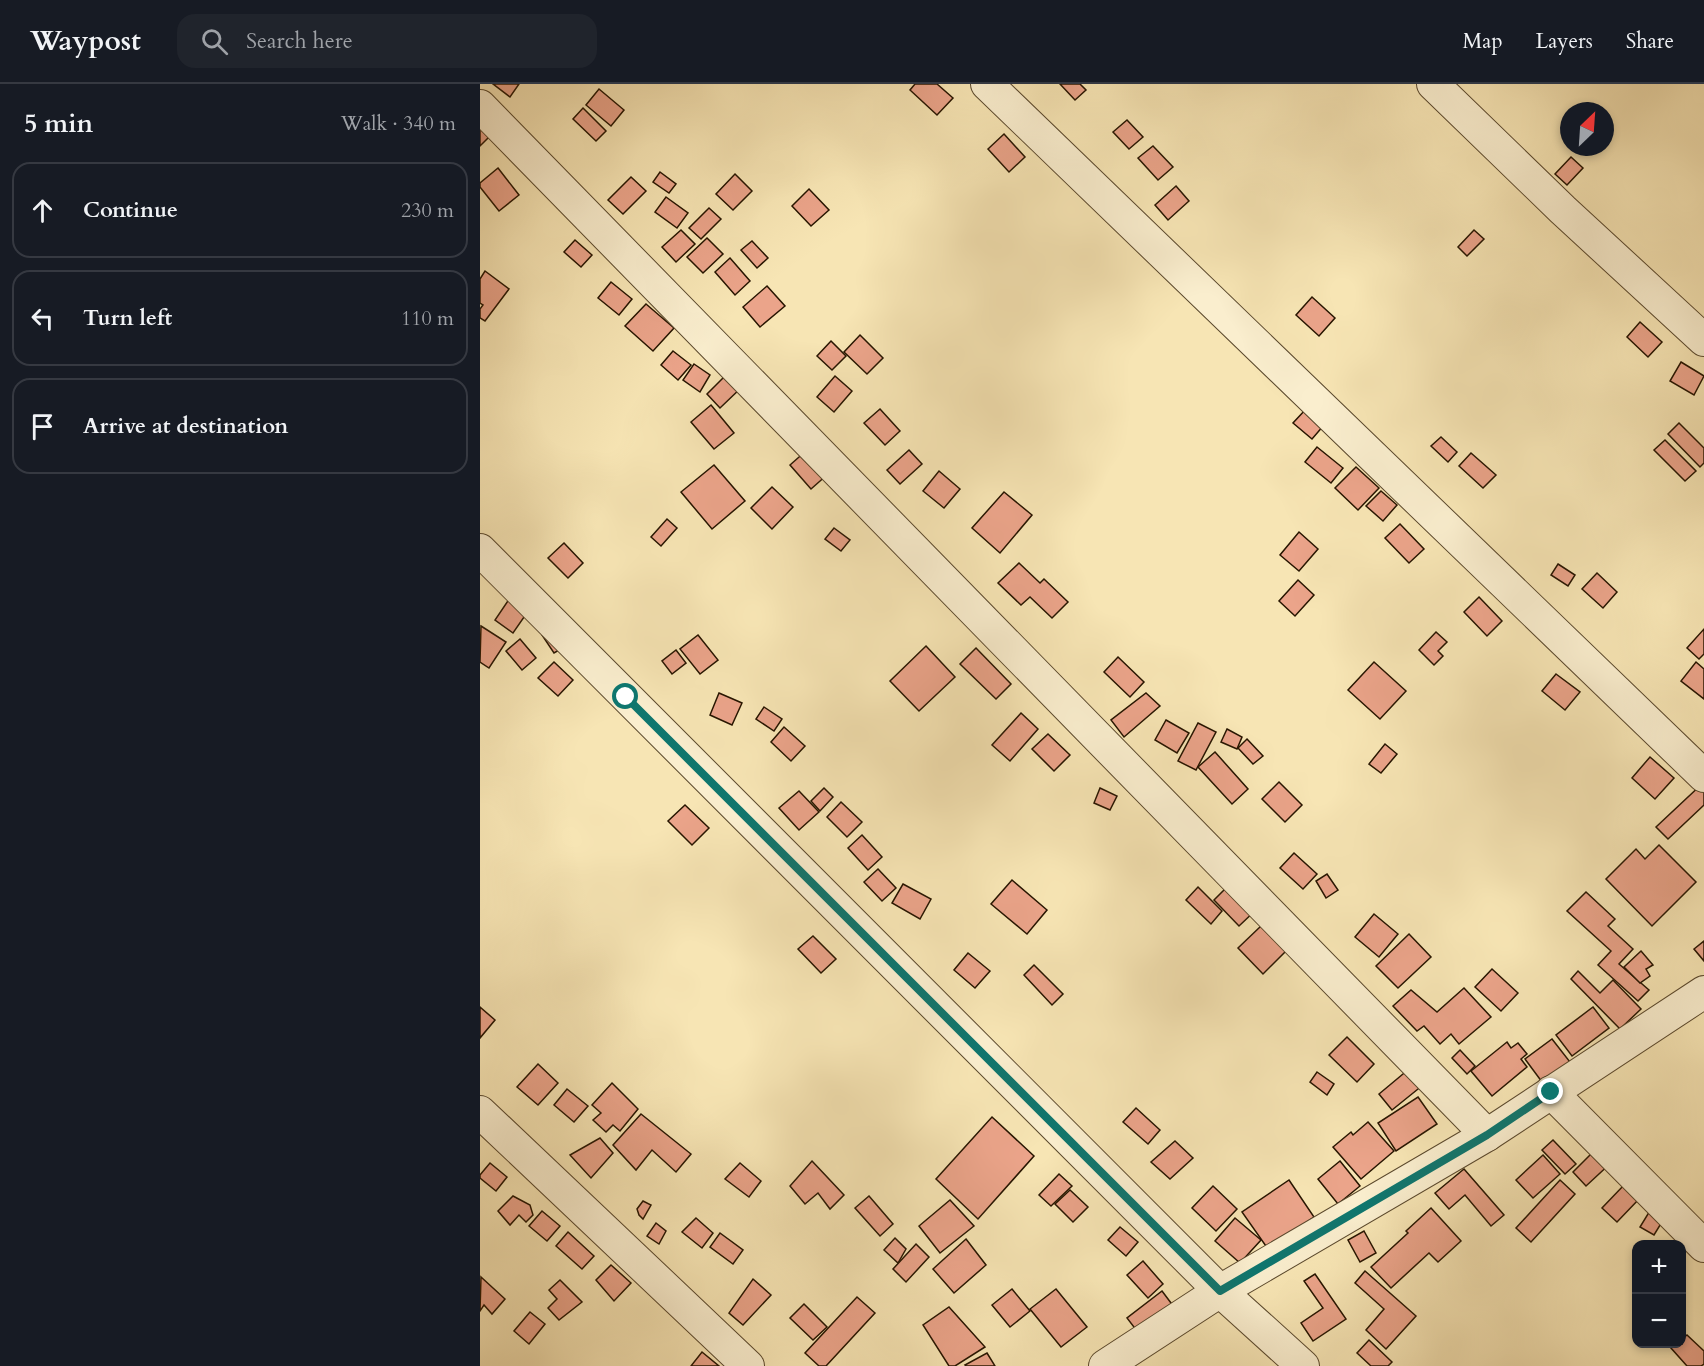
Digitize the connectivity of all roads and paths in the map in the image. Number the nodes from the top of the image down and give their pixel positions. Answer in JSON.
{"nodes":[{"id":1,"x":987,"y":84,"type":"edge"},
{"id":2,"x":1433,"y":84,"type":"edge"},
{"id":3,"x":480,"y":106,"type":"edge"},
{"id":4,"x":1704,"y":340,"type":"edge"},
{"id":5,"x":480,"y":550,"type":"edge"},
{"id":6,"x":1704,"y":776,"type":"edge"},
{"id":7,"x":1704,"y":992,"type":"edge"},
{"id":8,"x":1551,"y":1092,"type":"junction"},
{"id":9,"x":480,"y":1113,"type":"edge"},
{"id":10,"x":1487,"y":1135,"type":"junction"},
{"id":11,"x":1704,"y":1246,"type":"edge"},
{"id":12,"x":1220,"y":1291,"type":"junction"},
{"id":13,"x":748,"y":1366,"type":"edge"},
{"id":14,"x":1105,"y":1366,"type":"edge"},
{"id":15,"x":1303,"y":1366,"type":"edge"}],
"edges":[{"from":1,"to":6,"type":"street"},
{"from":2,"to":4,"type":"street"},
{"from":3,"to":10,"type":"street"},
{"from":5,"to":12,"type":"street"},
{"from":7,"to":8,"type":"street"},
{"from":8,"to":10,"type":"street"},
{"from":8,"to":11,"type":"street"},
{"from":9,"to":13,"type":"street"},
{"from":10,"to":12,"type":"street"},
{"from":12,"to":14,"type":"street"},
{"from":12,"to":15,"type":"street"}]}
